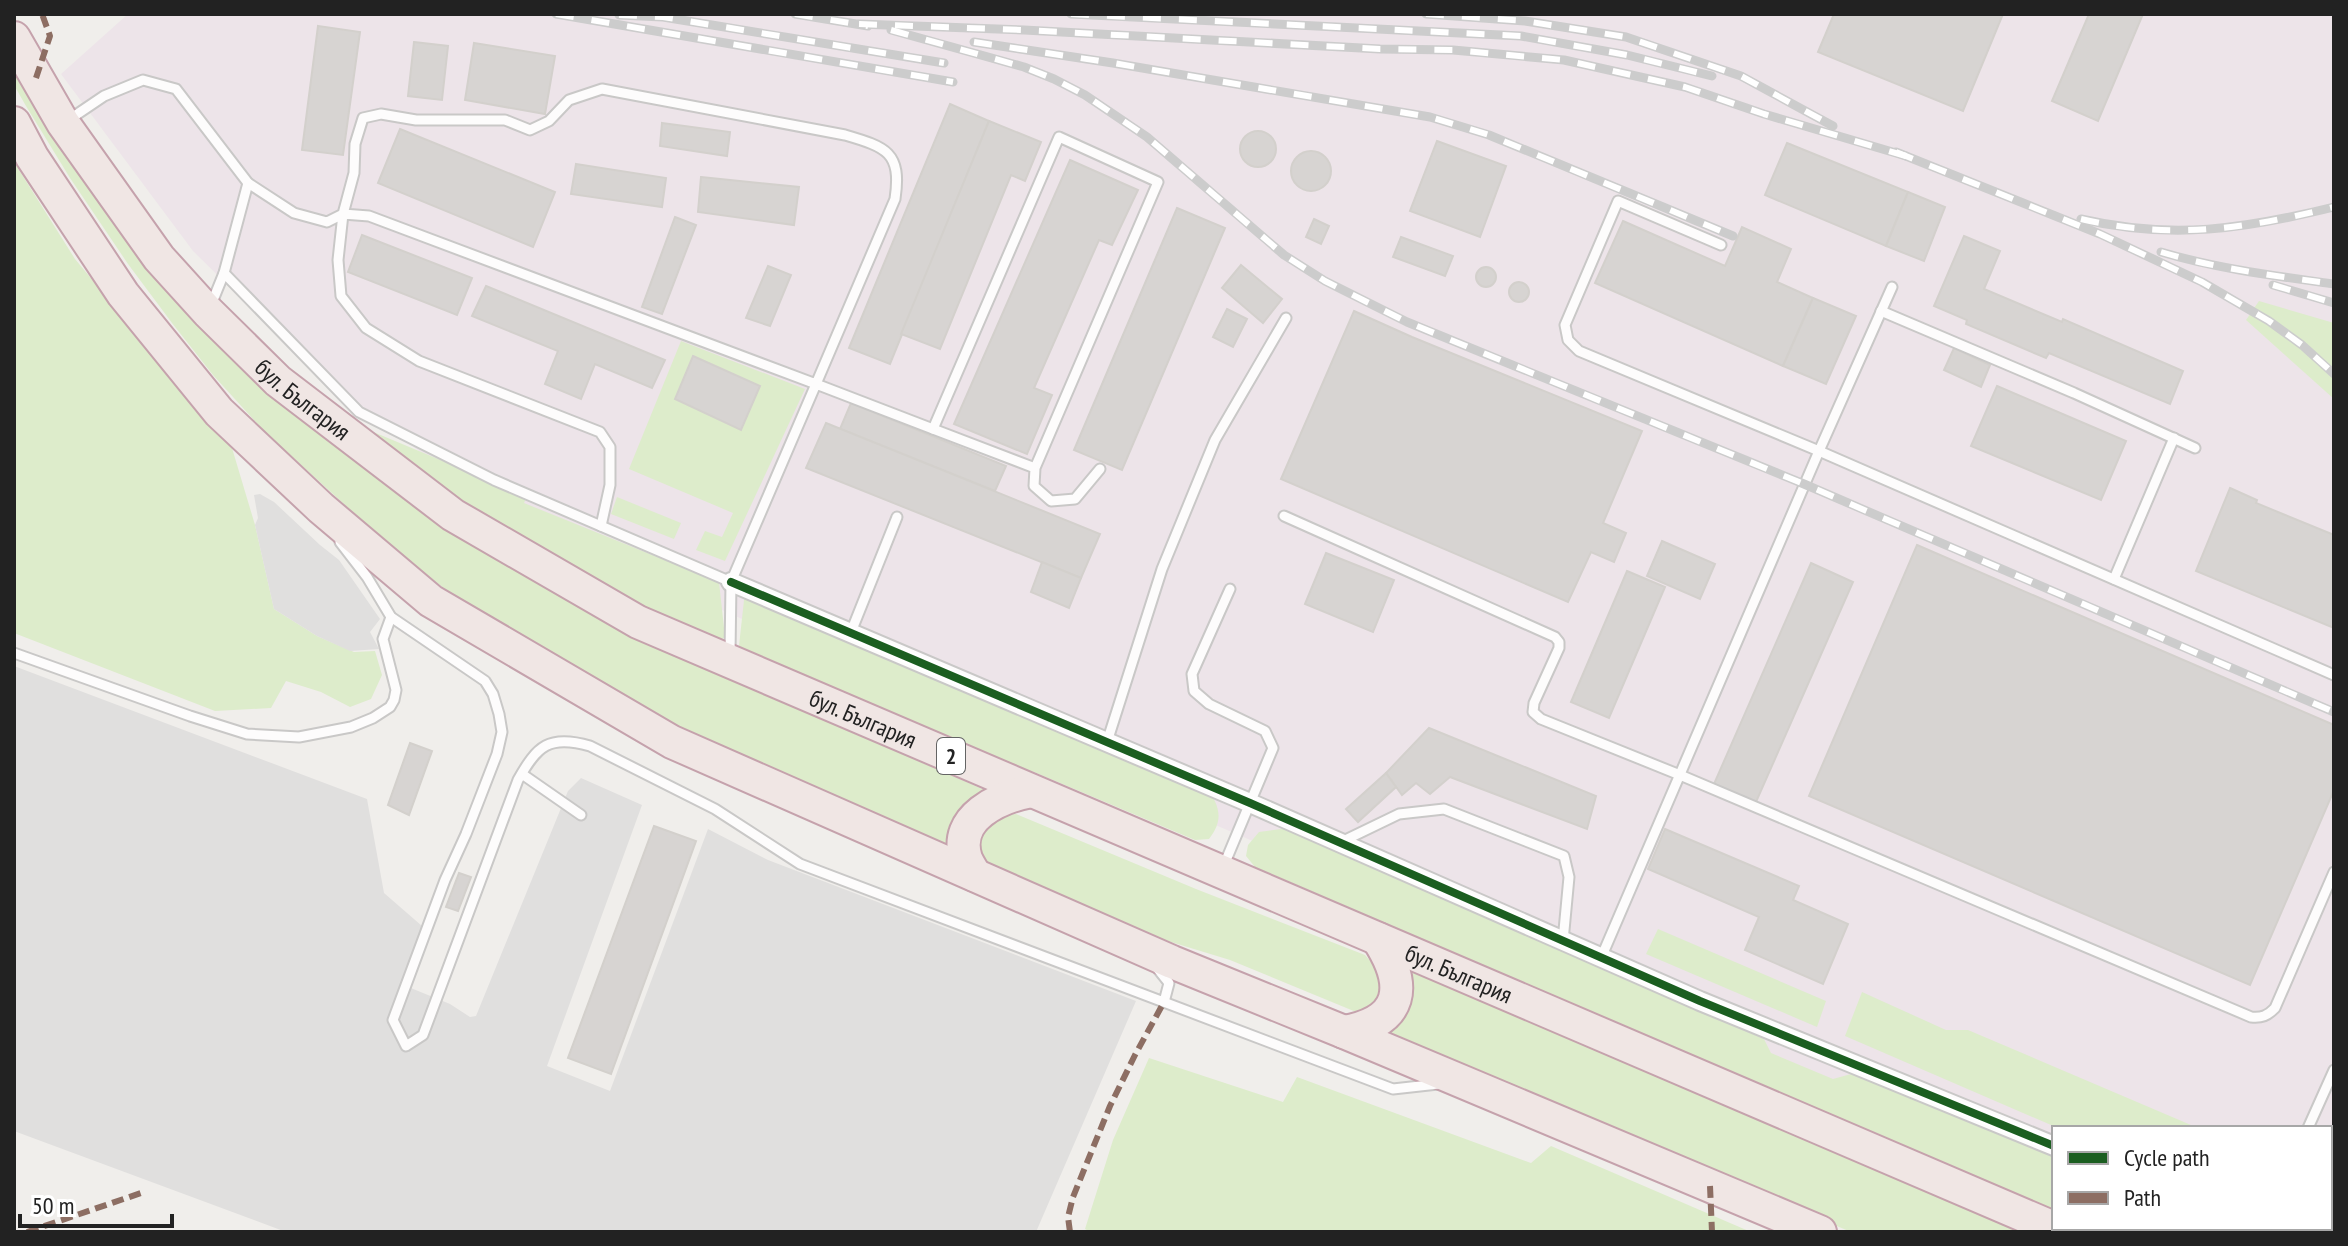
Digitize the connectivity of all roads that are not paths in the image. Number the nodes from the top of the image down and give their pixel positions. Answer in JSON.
{"nodes":[{"id":1,"x":14,"y":38,"type":"edge"},
{"id":2,"x":14,"y":123,"type":"edge"},
{"id":3,"x":63,"y":123,"type":"junction"},
{"id":4,"x":248,"y":183,"type":"junction"},
{"id":5,"x":343,"y":214,"type":"junction"},
{"id":6,"x":1721,"y":245,"type":"dead end"},
{"id":7,"x":224,"y":273,"type":"junction"},
{"id":8,"x":1892,"y":287,"type":"dead end"},
{"id":9,"x":1881,"y":311,"type":"junction"},
{"id":10,"x":208,"y":312,"type":"junction"},
{"id":11,"x":1286,"y":318,"type":"dead end"},
{"id":12,"x":816,"y":384,"type":"junction"},
{"id":13,"x":933,"y":429,"type":"junction"},
{"id":14,"x":2174,"y":438,"type":"junction"},
{"id":15,"x":2195,"y":448,"type":"dead end"},
{"id":16,"x":1819,"y":451,"type":"junction"},
{"id":17,"x":1035,"y":468,"type":"junction"},
{"id":18,"x":1100,"y":469,"type":"dead end"},
{"id":19,"x":321,"y":508,"type":"junction"},
{"id":20,"x":1284,"y":516,"type":"dead end"},
{"id":21,"x":897,"y":517,"type":"dead end"},
{"id":22,"x":601,"y":526,"type":"junction"},
{"id":23,"x":2114,"y":579,"type":"junction"},
{"id":24,"x":731,"y":582,"type":"junction"},
{"id":25,"x":1230,"y":589,"type":"dead end"},
{"id":26,"x":391,"y":617,"type":"junction"},
{"id":27,"x":851,"y":632,"type":"junction"},
{"id":28,"x":14,"y":653,"type":"edge"},
{"id":29,"x":730,"y":663,"type":"junction"},
{"id":30,"x":2334,"y":675,"type":"edge"},
{"id":31,"x":1107,"y":742,"type":"junction"},
{"id":32,"x":522,"y":774,"type":"junction"},
{"id":33,"x":1680,"y":775,"type":"junction"},
{"id":34,"x":1031,"y":791,"type":"junction"},
{"id":35,"x":1250,"y":803,"type":"junction"},
{"id":36,"x":581,"y":815,"type":"dead end"},
{"id":37,"x":1339,"y":843,"type":"junction"},
{"id":38,"x":1221,"y":872,"type":"junction"},
{"id":39,"x":2334,"y":872,"type":"edge"},
{"id":40,"x":975,"y":875,"type":"junction"},
{"id":41,"x":1119,"y":939,"type":"junction"},
{"id":42,"x":1378,"y":939,"type":"junction"},
{"id":43,"x":1563,"y":941,"type":"junction"},
{"id":44,"x":1601,"y":958,"type":"junction"},
{"id":45,"x":1164,"y":1002,"type":"junction"},
{"id":46,"x":1344,"y":1032,"type":"junction"},
{"id":47,"x":2334,"y":1070,"type":"edge"},
{"id":48,"x":1462,"y":1081,"type":"junction"},
{"id":49,"x":2309,"y":1126,"type":"edge"},
{"id":50,"x":2052,"y":1145,"type":"edge"},
{"id":51,"x":2052,"y":1227,"type":"edge"},
{"id":52,"x":1820,"y":1232,"type":"edge"}],
"edges":[{"from":1,"to":3,"type":"highway","name":"бул. България","number":"2"},
{"from":2,"to":19,"type":"highway"},
{"from":3,"to":4,"type":"lane"},
{"from":3,"to":10,"type":"highway","name":"бул. България","number":"2"},
{"from":4,"to":5,"type":"lane"},
{"from":4,"to":7,"type":"lane"},
{"from":5,"to":12,"type":"lane"},
{"from":5,"to":12,"type":"lane"},
{"from":5,"to":22,"type":"lane"},
{"from":6,"to":16,"type":"lane"},
{"from":7,"to":10,"type":"lane"},
{"from":7,"to":22,"type":"lane"},
{"from":8,"to":9,"type":"lane"},
{"from":9,"to":14,"type":"lane"},
{"from":9,"to":16,"type":"lane"},
{"from":10,"to":29,"type":"highway","name":"бул. България","number":"2"},
{"from":11,"to":31,"type":"lane"},
{"from":12,"to":13,"type":"lane"},
{"from":12,"to":24,"type":"lane"},
{"from":13,"to":17,"type":"lane"},
{"from":13,"to":17,"type":"lane"},
{"from":14,"to":15,"type":"lane"},
{"from":14,"to":23,"type":"lane"},
{"from":16,"to":23,"type":"lane"},
{"from":16,"to":33,"type":"lane"},
{"from":17,"to":18,"type":"lane"},
{"from":19,"to":26,"type":"lane"},
{"from":19,"to":40,"type":"highway"},
{"from":20,"to":33,"type":"lane"},
{"from":21,"to":27,"type":"lane"},
{"from":22,"to":24,"type":"lane"},
{"from":23,"to":30,"type":"lane"},
{"from":24,"to":27,"type":"street"},
{"from":24,"to":29,"type":"lane"},
{"from":25,"to":35,"type":"lane"},
{"from":26,"to":28,"type":"lane"},
{"from":26,"to":32,"type":"lane"},
{"from":27,"to":31,"type":"street"},
{"from":29,"to":34,"type":"highway","name":"бул. България","number":"2"},
{"from":31,"to":35,"type":"street"},
{"from":32,"to":36,"type":"lane"},
{"from":32,"to":45,"type":"lane"},
{"from":33,"to":39,"type":"lane"},
{"from":33,"to":44,"type":"lane"},
{"from":34,"to":38,"type":"highway","name":"бул. България","number":"2"},
{"from":34,"to":40,"type":"highway"},
{"from":35,"to":37,"type":"street"},
{"from":35,"to":38,"type":"lane"},
{"from":37,"to":43,"type":"street"},
{"from":37,"to":43,"type":"lane"},
{"from":38,"to":42,"type":"highway","name":"бул. България","number":"2"},
{"from":40,"to":41,"type":"highway"},
{"from":41,"to":45,"type":"lane"},
{"from":41,"to":46,"type":"highway"},
{"from":42,"to":46,"type":"highway"},
{"from":42,"to":51,"type":"highway","name":"бул. България","number":"2"},
{"from":43,"to":44,"type":"street"},
{"from":44,"to":50,"type":"street"},
{"from":45,"to":48,"type":"lane"},
{"from":46,"to":48,"type":"highway"},
{"from":47,"to":49,"type":"lane"},
{"from":48,"to":52,"type":"highway"}]}
